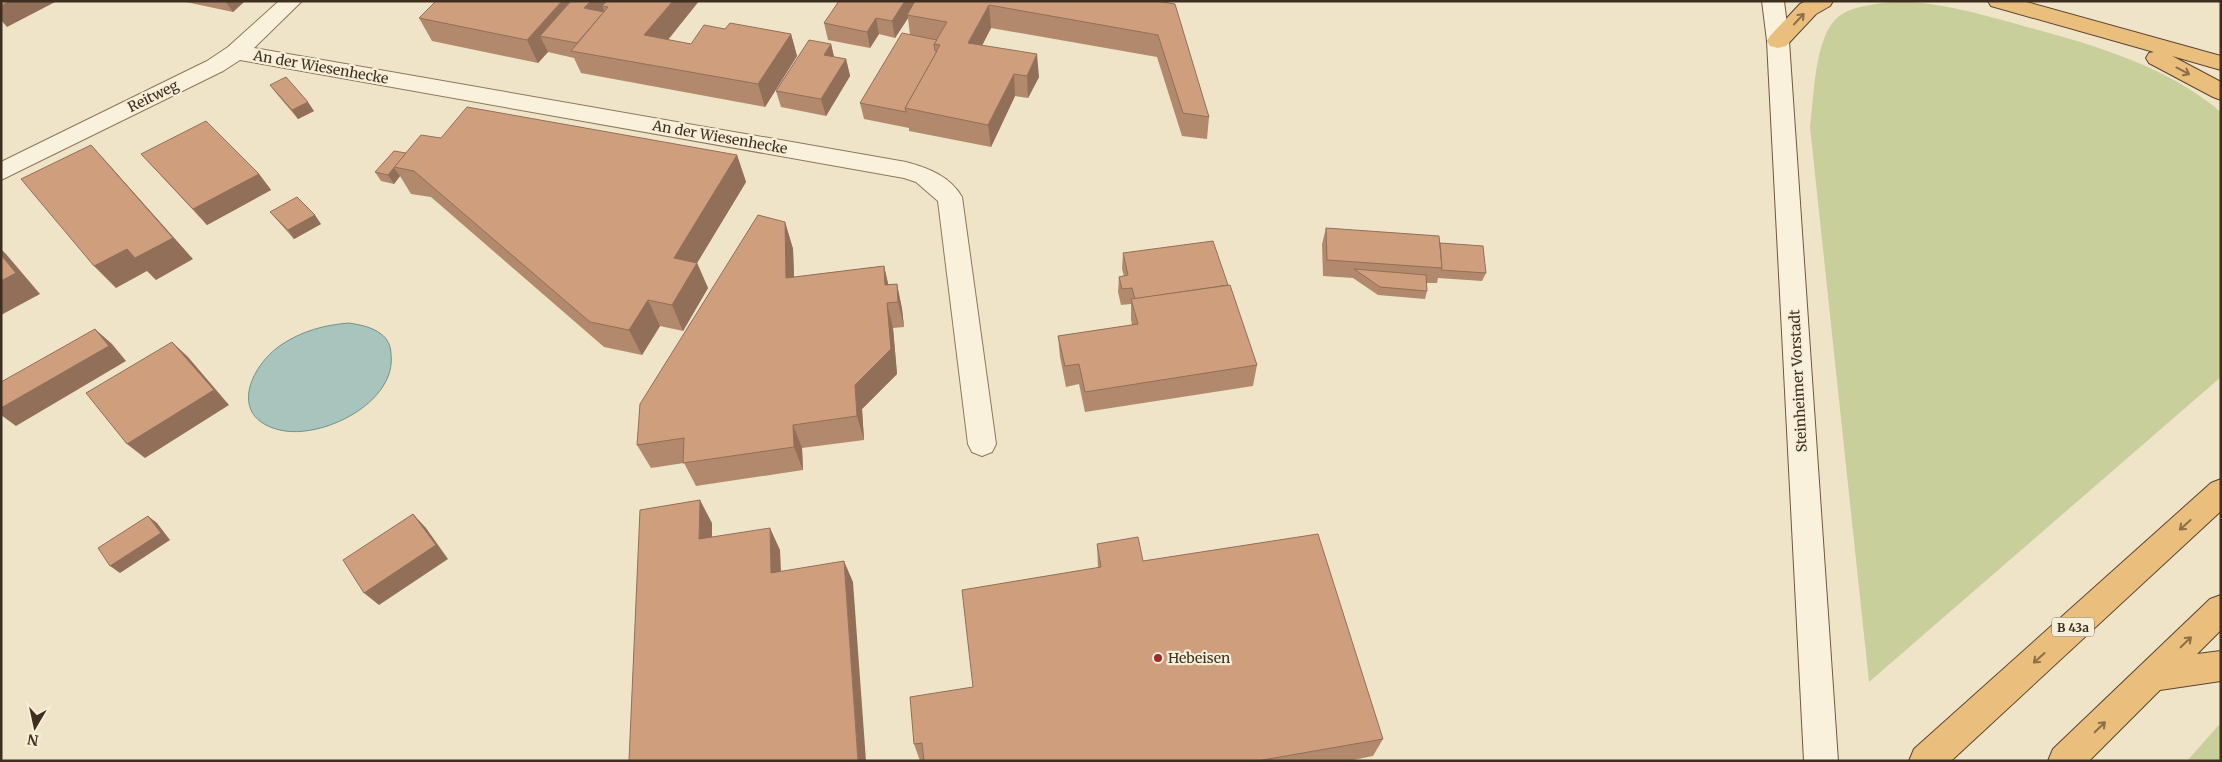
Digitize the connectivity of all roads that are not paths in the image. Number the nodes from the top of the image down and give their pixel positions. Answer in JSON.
{"nodes":[{"id":1,"x":292,"y":1,"type":"edge"},
{"id":2,"x":1773,"y":1,"type":"edge"},
{"id":3,"x":1823,"y":1,"type":"edge"},
{"id":4,"x":1998,"y":1,"type":"edge"},
{"id":5,"x":2074,"y":23,"type":"junction"},
{"id":6,"x":1778,"y":42,"type":"junction"},
{"id":7,"x":236,"y":52,"type":"junction"},
{"id":8,"x":2221,"y":63,"type":"edge"},
{"id":9,"x":2221,"y":92,"type":"edge"},
{"id":10,"x":1,"y":172,"type":"edge"},
{"id":11,"x":982,"y":444,"type":"dead end"},
{"id":12,"x":2221,"y":492,"type":"edge"},
{"id":13,"x":2221,"y":609,"type":"edge"},
{"id":14,"x":2221,"y":666,"type":"edge"},
{"id":15,"x":2152,"y":676,"type":"junction"},
{"id":16,"x":1821,"y":761,"type":"edge"},
{"id":17,"x":1926,"y":761,"type":"edge"},
{"id":18,"x":2065,"y":761,"type":"edge"}],
"edges":[{"from":1,"to":7,"type":"street","name":"Reitweg"},
{"from":2,"to":6,"type":"street","name":"Steinheimer Vorstadt"},
{"from":6,"to":3,"type":"highway","one_way":true},
{"from":4,"to":5,"type":"highway"},
{"from":5,"to":8,"type":"highway"},
{"from":5,"to":9,"type":"highway","one_way":true},
{"from":6,"to":16,"type":"street","name":"Steinheimer Vorstadt"},
{"from":7,"to":10,"type":"street","name":"Reitweg"},
{"from":7,"to":11,"type":"street","name":"An der Wiesenhecke"},
{"from":12,"to":17,"type":"highway","number":"B 43a","one_way":true},
{"from":15,"to":13,"type":"highway","one_way":true},
{"from":14,"to":15,"type":"highway"},
{"from":18,"to":15,"type":"highway","one_way":true}]}
